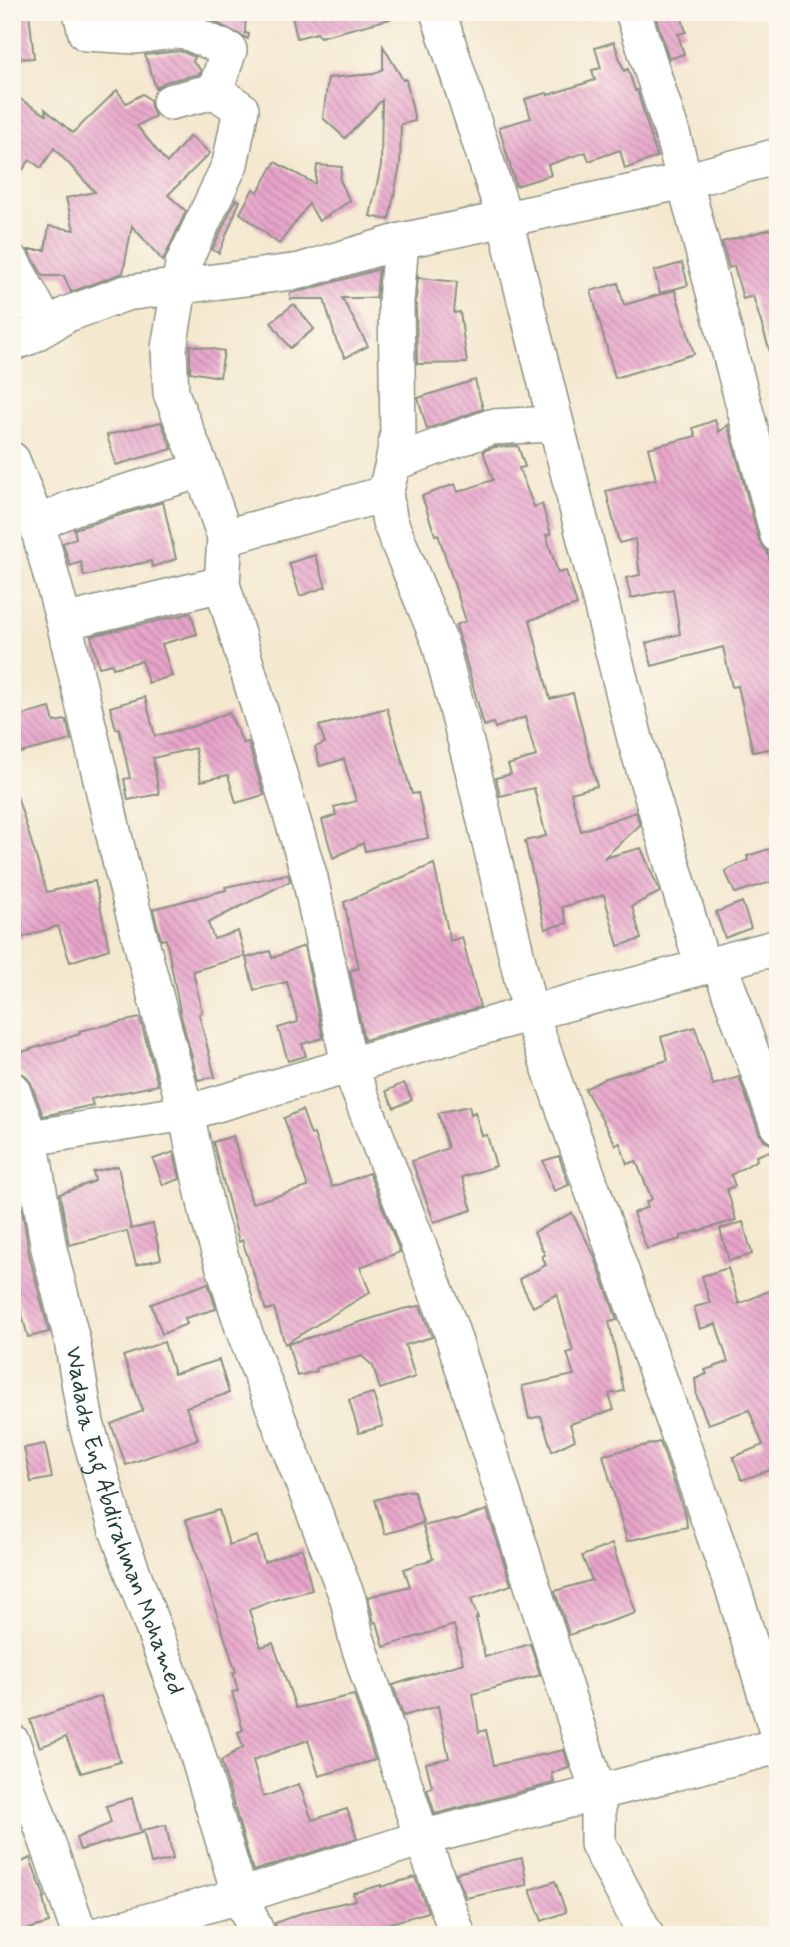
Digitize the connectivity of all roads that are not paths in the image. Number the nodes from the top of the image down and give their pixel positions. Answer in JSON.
{"nodes":[{"id":1,"x":81,"y":12,"type":"edge"},
{"id":2,"x":438,"y":12,"type":"edge"},
{"id":3,"x":633,"y":12,"type":"edge"},
{"id":4,"x":215,"y":91,"type":"junction"},
{"id":5,"x":170,"y":102,"type":"dead end"},
{"id":6,"x":778,"y":156,"type":"edge"},
{"id":7,"x":685,"y":181,"type":"junction"},
{"id":8,"x":505,"y":220,"type":"junction"},
{"id":9,"x":401,"y":241,"type":"junction"},
{"id":10,"x":12,"y":262,"type":"edge"},
{"id":11,"x":181,"y":286,"type":"junction"},
{"id":12,"x":47,"y":326,"type":"junction"},
{"id":13,"x":12,"y":342,"type":"edge"},
{"id":14,"x":556,"y":424,"type":"junction"},
{"id":15,"x":12,"y":460,"type":"edge"},
{"id":16,"x":202,"y":470,"type":"junction"},
{"id":17,"x":389,"y":478,"type":"junction"},
{"id":18,"x":37,"y":524,"type":"junction"},
{"id":19,"x":777,"y":534,"type":"edge"},
{"id":20,"x":225,"y":537,"type":"junction"},
{"id":21,"x":222,"y":584,"type":"junction"},
{"id":22,"x":64,"y":622,"type":"junction"},
{"id":23,"x":778,"y":947,"type":"edge"},
{"id":24,"x":711,"y":965,"type":"junction"},
{"id":25,"x":530,"y":1013,"type":"junction"},
{"id":26,"x":349,"y":1065,"type":"junction"},
{"id":27,"x":12,"y":1090,"type":"edge"},
{"id":28,"x":186,"y":1113,"type":"junction"},
{"id":29,"x":778,"y":1126,"type":"edge"},
{"id":30,"x":21,"y":1141,"type":"edge"},
{"id":31,"x":778,"y":1735,"type":"edge"},
{"id":32,"x":12,"y":1742,"type":"edge"},
{"id":33,"x":778,"y":1746,"type":"edge"},
{"id":34,"x":598,"y":1792,"type":"junction"},
{"id":35,"x":24,"y":1812,"type":"edge"},
{"id":36,"x":422,"y":1838,"type":"junction"},
{"id":37,"x":240,"y":1896,"type":"junction"},
{"id":38,"x":80,"y":1935,"type":"edge"},
{"id":39,"x":97,"y":1935,"type":"edge"},
{"id":40,"x":258,"y":1935,"type":"edge"},
{"id":41,"x":458,"y":1935,"type":"edge"},
{"id":42,"x":646,"y":1935,"type":"edge"}],
"edges":[{"from":1,"to":4,"type":"street"},
{"from":2,"to":8,"type":"street"},
{"from":3,"to":7,"type":"street"},
{"from":4,"to":5,"type":"street"},
{"from":4,"to":11,"type":"street"},
{"from":6,"to":7,"type":"street"},
{"from":7,"to":8,"type":"street"},
{"from":7,"to":19,"type":"street"},
{"from":8,"to":9,"type":"street"},
{"from":8,"to":14,"type":"street"},
{"from":9,"to":11,"type":"street"},
{"from":9,"to":17,"type":"street"},
{"from":10,"to":12,"type":"street"},
{"from":11,"to":12,"type":"street"},
{"from":11,"to":16,"type":"street"},
{"from":12,"to":13,"type":"street"},
{"from":14,"to":17,"type":"street"},
{"from":14,"to":24,"type":"street"},
{"from":15,"to":18,"type":"street"},
{"from":16,"to":18,"type":"street"},
{"from":16,"to":20,"type":"street"},
{"from":17,"to":20,"type":"street"},
{"from":17,"to":25,"type":"street"},
{"from":18,"to":22,"type":"street"},
{"from":20,"to":21,"type":"street"},
{"from":21,"to":22,"type":"street"},
{"from":21,"to":26,"type":"street"},
{"from":22,"to":28,"type":"street"},
{"from":23,"to":24,"type":"street"},
{"from":24,"to":25,"type":"street"},
{"from":24,"to":29,"type":"street"},
{"from":25,"to":26,"type":"street"},
{"from":25,"to":31,"type":"street"},
{"from":26,"to":28,"type":"street"},
{"from":26,"to":34,"type":"street"},
{"from":27,"to":30,"type":"street","name":"Wadada Eng Abdirahman Mohamed"},
{"from":28,"to":30,"type":"street"},
{"from":28,"to":36,"type":"street"},
{"from":30,"to":37,"type":"street","name":"Wadada Eng Abdirahman Mohamed"},
{"from":32,"to":35,"type":"street"},
{"from":33,"to":34,"type":"street"},
{"from":34,"to":36,"type":"street"},
{"from":34,"to":42,"type":"street"},
{"from":35,"to":38,"type":"street"},
{"from":36,"to":37,"type":"street"},
{"from":36,"to":41,"type":"street"},
{"from":37,"to":39,"type":"street"},
{"from":37,"to":40,"type":"street","name":"Wadada Eng Abdirahman Mohamed"}]}
